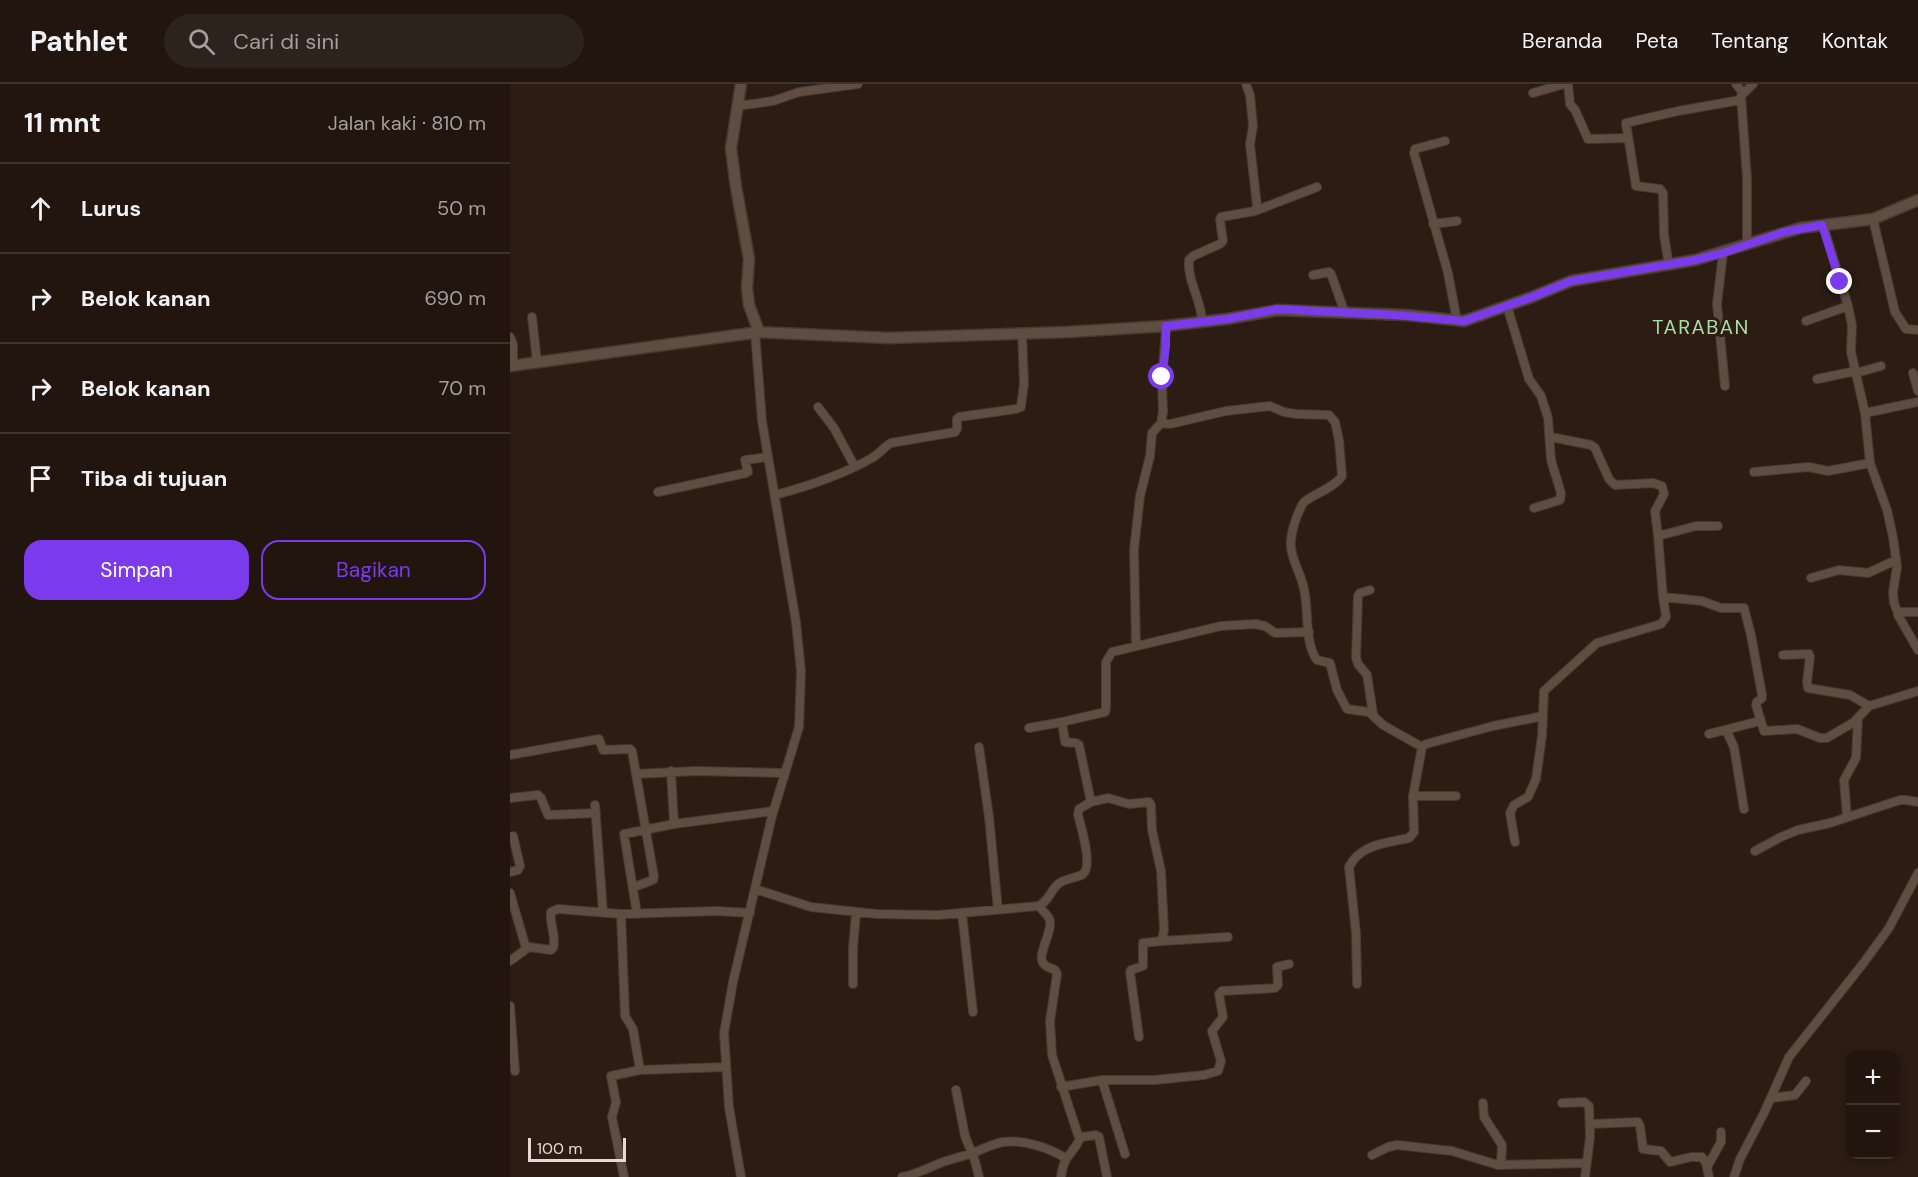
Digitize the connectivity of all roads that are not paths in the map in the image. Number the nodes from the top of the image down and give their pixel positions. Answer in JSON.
{"nodes":[{"id":1,"x":741,"y":84,"type":"edge"},
{"id":2,"x":858,"y":84,"type":"edge"},
{"id":3,"x":1246,"y":84,"type":"edge"},
{"id":4,"x":1566,"y":84,"type":"edge"},
{"id":5,"x":1736,"y":84,"type":"edge"},
{"id":6,"x":1753,"y":84,"type":"edge"},
{"id":7,"x":1533,"y":93,"type":"dead end"},
{"id":8,"x":1742,"y":97,"type":"junction"},
{"id":9,"x":738,"y":106,"type":"junction"},
{"id":10,"x":1628,"y":138,"type":"junction"},
{"id":11,"x":1445,"y":141,"type":"dead end"},
{"id":12,"x":1317,"y":187,"type":"dead end"},
{"id":13,"x":1918,"y":200,"type":"edge"},
{"id":14,"x":1255,"y":211,"type":"junction"},
{"id":15,"x":1873,"y":219,"type":"junction"},
{"id":16,"x":1457,"y":221,"type":"dead end"},
{"id":17,"x":1433,"y":224,"type":"junction"},
{"id":18,"x":1822,"y":225,"type":"junction"},
{"id":19,"x":1747,"y":244,"type":"junction"},
{"id":20,"x":1723,"y":253,"type":"junction"},
{"id":21,"x":1669,"y":266,"type":"junction"},
{"id":22,"x":1313,"y":275,"type":"dead end"},
{"id":23,"x":1507,"y":306,"type":"junction"},
{"id":24,"x":1848,"y":306,"type":"junction"},
{"id":25,"x":1345,"y":313,"type":"junction"},
{"id":26,"x":532,"y":317,"type":"dead end"},
{"id":27,"x":1457,"y":321,"type":"junction"},
{"id":28,"x":1806,"y":321,"type":"dead end"},
{"id":29,"x":1202,"y":322,"type":"junction"},
{"id":30,"x":1166,"y":326,"type":"junction"},
{"id":31,"x":1918,"y":330,"type":"edge"},
{"id":32,"x":757,"y":332,"type":"junction"},
{"id":33,"x":1022,"y":333,"type":"junction"},
{"id":34,"x":510,"y":337,"type":"edge"},
{"id":35,"x":537,"y":362,"type":"junction"},
{"id":36,"x":512,"y":365,"type":"edge"},
{"id":37,"x":1881,"y":366,"type":"dead end"},
{"id":38,"x":1856,"y":372,"type":"junction"},
{"id":39,"x":1913,"y":373,"type":"dead end"},
{"id":40,"x":1817,"y":379,"type":"dead end"},
{"id":41,"x":1725,"y":386,"type":"dead end"},
{"id":42,"x":1918,"y":391,"type":"edge"},
{"id":43,"x":1918,"y":402,"type":"edge"},
{"id":44,"x":818,"y":407,"type":"dead end"},
{"id":45,"x":1866,"y":413,"type":"junction"},
{"id":46,"x":1161,"y":423,"type":"junction"},
{"id":47,"x":1551,"y":437,"type":"junction"},
{"id":48,"x":768,"y":458,"type":"junction"},
{"id":49,"x":1870,"y":463,"type":"junction"},
{"id":50,"x":855,"y":467,"type":"junction"},
{"id":51,"x":1754,"y":472,"type":"dead end"},
{"id":52,"x":657,"y":492,"type":"dead end"},
{"id":53,"x":775,"y":495,"type":"junction"},
{"id":54,"x":1534,"y":508,"type":"dead end"},
{"id":55,"x":1719,"y":526,"type":"dead end"},
{"id":56,"x":1658,"y":536,"type":"junction"},
{"id":57,"x":1896,"y":560,"type":"junction"},
{"id":58,"x":1811,"y":578,"type":"dead end"},
{"id":59,"x":1370,"y":590,"type":"dead end"},
{"id":60,"x":1663,"y":597,"type":"junction"},
{"id":61,"x":1918,"y":612,"type":"edge"},
{"id":62,"x":1898,"y":613,"type":"junction"},
{"id":63,"x":1309,"y":632,"type":"junction"},
{"id":64,"x":1136,"y":646,"type":"junction"},
{"id":65,"x":1918,"y":650,"type":"edge"},
{"id":66,"x":1783,"y":655,"type":"dead end"},
{"id":67,"x":1918,"y":692,"type":"edge"},
{"id":68,"x":1869,"y":706,"type":"junction"},
{"id":69,"x":1373,"y":714,"type":"junction"},
{"id":70,"x":1543,"y":716,"type":"junction"},
{"id":71,"x":1858,"y":718,"type":"junction"},
{"id":72,"x":1760,"y":721,"type":"junction"},
{"id":73,"x":1062,"y":722,"type":"junction"},
{"id":74,"x":1029,"y":728,"type":"dead end"},
{"id":75,"x":1726,"y":730,"type":"junction"},
{"id":76,"x":1709,"y":734,"type":"dead end"},
{"id":77,"x":979,"y":747,"type":"dead end"},
{"id":78,"x":1422,"y":747,"type":"junction"},
{"id":79,"x":510,"y":754,"type":"edge"},
{"id":80,"x":671,"y":771,"type":"junction"},
{"id":81,"x":784,"y":773,"type":"junction"},
{"id":82,"x":636,"y":774,"type":"junction"},
{"id":83,"x":1413,"y":796,"type":"junction"},
{"id":84,"x":1456,"y":796,"type":"dead end"},
{"id":85,"x":510,"y":798,"type":"edge"},
{"id":86,"x":1091,"y":802,"type":"junction"},
{"id":87,"x":1918,"y":802,"type":"edge"},
{"id":88,"x":1744,"y":809,"type":"dead end"},
{"id":89,"x":773,"y":811,"type":"junction"},
{"id":90,"x":1847,"y":817,"type":"junction"},
{"id":91,"x":674,"y":824,"type":"junction"},
{"id":92,"x":647,"y":831,"type":"junction"},
{"id":93,"x":513,"y":836,"type":"dead end"},
{"id":94,"x":1515,"y":842,"type":"dead end"},
{"id":95,"x":1755,"y":851,"type":"dead end"},
{"id":96,"x":510,"y":872,"type":"edge"},
{"id":97,"x":1918,"y":873,"type":"edge"},
{"id":98,"x":634,"y":887,"type":"junction"},
{"id":99,"x":755,"y":889,"type":"junction"},
{"id":100,"x":510,"y":893,"type":"edge"},
{"id":101,"x":1039,"y":906,"type":"junction"},
{"id":102,"x":998,"y":910,"type":"junction"},
{"id":103,"x":603,"y":912,"type":"junction"},
{"id":104,"x":856,"y":912,"type":"junction"},
{"id":105,"x":750,"y":913,"type":"junction"},
{"id":106,"x":962,"y":913,"type":"junction"},
{"id":107,"x":621,"y":914,"type":"junction"},
{"id":108,"x":637,"y":914,"type":"junction"},
{"id":109,"x":1228,"y":936,"type":"dead end"},
{"id":110,"x":1162,"y":941,"type":"junction"},
{"id":111,"x":526,"y":948,"type":"junction"},
{"id":112,"x":510,"y":961,"type":"edge"},
{"id":113,"x":1289,"y":964,"type":"dead end"},
{"id":114,"x":853,"y":984,"type":"dead end"},
{"id":115,"x":1357,"y":984,"type":"dead end"},
{"id":116,"x":510,"y":1006,"type":"edge"},
{"id":117,"x":973,"y":1012,"type":"dead end"},
{"id":118,"x":1139,"y":1037,"type":"dead end"},
{"id":119,"x":725,"y":1066,"type":"junction"},
{"id":120,"x":640,"y":1070,"type":"junction"},
{"id":121,"x":515,"y":1071,"type":"dead end"},
{"id":122,"x":1102,"y":1080,"type":"junction"},
{"id":123,"x":1806,"y":1081,"type":"dead end"},
{"id":124,"x":1061,"y":1087,"type":"junction"},
{"id":125,"x":956,"y":1090,"type":"dead end"},
{"id":126,"x":1771,"y":1098,"type":"junction"},
{"id":127,"x":1483,"y":1103,"type":"dead end"},
{"id":128,"x":1562,"y":1103,"type":"dead end"},
{"id":129,"x":1590,"y":1124,"type":"junction"},
{"id":130,"x":1721,"y":1132,"type":"dead end"},
{"id":131,"x":1081,"y":1137,"type":"junction"},
{"id":132,"x":972,"y":1153,"type":"junction"},
{"id":133,"x":1125,"y":1154,"type":"dead end"},
{"id":134,"x":1372,"y":1155,"type":"dead end"},
{"id":135,"x":1065,"y":1158,"type":"junction"},
{"id":136,"x":1586,"y":1163,"type":"junction"},
{"id":137,"x":1501,"y":1165,"type":"junction"},
{"id":138,"x":1707,"y":1167,"type":"junction"},
{"id":139,"x":624,"y":1177,"type":"edge"},
{"id":140,"x":739,"y":1177,"type":"edge"},
{"id":141,"x":902,"y":1177,"type":"edge"},
{"id":142,"x":979,"y":1177,"type":"edge"},
{"id":143,"x":1061,"y":1177,"type":"edge"},
{"id":144,"x":1107,"y":1177,"type":"edge"},
{"id":145,"x":1585,"y":1177,"type":"edge"},
{"id":146,"x":1708,"y":1177,"type":"edge"},
{"id":147,"x":1734,"y":1177,"type":"edge"}],
"edges":[{"from":1,"to":9,"type":"street"},
{"from":2,"to":9,"type":"street"},
{"from":3,"to":14,"type":"street"},
{"from":4,"to":7,"type":"street"},
{"from":4,"to":10,"type":"street"},
{"from":5,"to":8,"type":"street"},
{"from":6,"to":8,"type":"street"},
{"from":8,"to":10,"type":"street"},
{"from":8,"to":19,"type":"street"},
{"from":9,"to":32,"type":"street"},
{"from":10,"to":21,"type":"street"},
{"from":11,"to":17,"type":"street"},
{"from":12,"to":14,"type":"street"},
{"from":13,"to":15,"type":"street"},
{"from":14,"to":29,"type":"street"},
{"from":15,"to":18,"type":"street"},
{"from":15,"to":31,"type":"street"},
{"from":16,"to":17,"type":"street"},
{"from":17,"to":27,"type":"street"},
{"from":18,"to":19,"type":"street"},
{"from":18,"to":24,"type":"street"},
{"from":19,"to":20,"type":"street"},
{"from":20,"to":21,"type":"street"},
{"from":20,"to":41,"type":"street"},
{"from":21,"to":23,"type":"street"},
{"from":22,"to":25,"type":"street"},
{"from":23,"to":27,"type":"street"},
{"from":23,"to":47,"type":"street"},
{"from":24,"to":28,"type":"street"},
{"from":24,"to":38,"type":"street"},
{"from":25,"to":27,"type":"street"},
{"from":25,"to":29,"type":"street"},
{"from":26,"to":35,"type":"street"},
{"from":29,"to":30,"type":"street"},
{"from":30,"to":33,"type":"street"},
{"from":30,"to":46,"type":"street"},
{"from":32,"to":33,"type":"street"},
{"from":32,"to":35,"type":"street"},
{"from":32,"to":48,"type":"street"},
{"from":33,"to":50,"type":"street"},
{"from":34,"to":36,"type":"street"},
{"from":35,"to":36,"type":"street"},
{"from":37,"to":38,"type":"street"},
{"from":38,"to":40,"type":"street"},
{"from":38,"to":45,"type":"street"},
{"from":39,"to":42,"type":"street"},
{"from":43,"to":45,"type":"street"},
{"from":44,"to":50,"type":"street"},
{"from":45,"to":49,"type":"street"},
{"from":46,"to":63,"type":"street"},
{"from":46,"to":64,"type":"street"},
{"from":47,"to":54,"type":"street"},
{"from":47,"to":56,"type":"street"},
{"from":48,"to":52,"type":"street"},
{"from":48,"to":53,"type":"street"},
{"from":49,"to":51,"type":"street"},
{"from":49,"to":57,"type":"street"},
{"from":50,"to":53,"type":"street"},
{"from":53,"to":81,"type":"street"},
{"from":55,"to":56,"type":"street"},
{"from":56,"to":60,"type":"street"},
{"from":57,"to":58,"type":"street"},
{"from":57,"to":62,"type":"street"},
{"from":59,"to":69,"type":"street"},
{"from":60,"to":70,"type":"street"},
{"from":60,"to":72,"type":"street"},
{"from":61,"to":62,"type":"street"},
{"from":62,"to":65,"type":"street"},
{"from":63,"to":64,"type":"street"},
{"from":63,"to":69,"type":"street"},
{"from":64,"to":73,"type":"street"},
{"from":66,"to":68,"type":"street"},
{"from":67,"to":68,"type":"street"},
{"from":68,"to":71,"type":"street"},
{"from":69,"to":78,"type":"street"},
{"from":70,"to":78,"type":"street"},
{"from":70,"to":94,"type":"street"},
{"from":71,"to":72,"type":"street"},
{"from":71,"to":90,"type":"street"},
{"from":72,"to":75,"type":"street"},
{"from":73,"to":74,"type":"street"},
{"from":73,"to":86,"type":"street"},
{"from":75,"to":76,"type":"street"},
{"from":75,"to":88,"type":"street"},
{"from":77,"to":102,"type":"street"},
{"from":78,"to":83,"type":"street"},
{"from":79,"to":82,"type":"street"},
{"from":80,"to":81,"type":"street"},
{"from":80,"to":82,"type":"street"},
{"from":80,"to":91,"type":"street"},
{"from":81,"to":89,"type":"street"},
{"from":82,"to":92,"type":"street"},
{"from":83,"to":84,"type":"street"},
{"from":83,"to":115,"type":"street"},
{"from":85,"to":103,"type":"street"},
{"from":86,"to":101,"type":"street"},
{"from":86,"to":110,"type":"street"},
{"from":87,"to":90,"type":"street"},
{"from":89,"to":91,"type":"street"},
{"from":89,"to":99,"type":"street"},
{"from":90,"to":95,"type":"street"},
{"from":91,"to":92,"type":"street"},
{"from":92,"to":98,"type":"street"},
{"from":92,"to":98,"type":"street"},
{"from":93,"to":96,"type":"street"},
{"from":97,"to":126,"type":"street"},
{"from":98,"to":108,"type":"street"},
{"from":99,"to":104,"type":"street"},
{"from":99,"to":105,"type":"street"},
{"from":100,"to":111,"type":"street"},
{"from":101,"to":102,"type":"street"},
{"from":101,"to":124,"type":"street"},
{"from":102,"to":106,"type":"street"},
{"from":103,"to":107,"type":"street"},
{"from":103,"to":111,"type":"street"},
{"from":104,"to":106,"type":"street"},
{"from":104,"to":114,"type":"street"},
{"from":105,"to":108,"type":"street"},
{"from":105,"to":119,"type":"street"},
{"from":106,"to":117,"type":"street"},
{"from":107,"to":108,"type":"street"},
{"from":107,"to":120,"type":"street"},
{"from":109,"to":110,"type":"street"},
{"from":110,"to":118,"type":"street"},
{"from":111,"to":112,"type":"street"},
{"from":113,"to":122,"type":"street"},
{"from":116,"to":121,"type":"street"},
{"from":119,"to":120,"type":"street"},
{"from":119,"to":140,"type":"street"},
{"from":120,"to":139,"type":"street"},
{"from":122,"to":124,"type":"street"},
{"from":122,"to":133,"type":"street"},
{"from":123,"to":126,"type":"street"},
{"from":124,"to":131,"type":"street"},
{"from":125,"to":132,"type":"street"},
{"from":126,"to":147,"type":"street"},
{"from":127,"to":137,"type":"street"},
{"from":128,"to":129,"type":"street"},
{"from":129,"to":136,"type":"street"},
{"from":129,"to":138,"type":"street"},
{"from":130,"to":138,"type":"street"},
{"from":131,"to":135,"type":"street"},
{"from":131,"to":144,"type":"street"},
{"from":132,"to":135,"type":"street"},
{"from":132,"to":141,"type":"street"},
{"from":132,"to":142,"type":"street"},
{"from":134,"to":137,"type":"street"},
{"from":135,"to":143,"type":"street"},
{"from":136,"to":137,"type":"street"},
{"from":136,"to":145,"type":"street"},
{"from":138,"to":146,"type":"street"}]}
